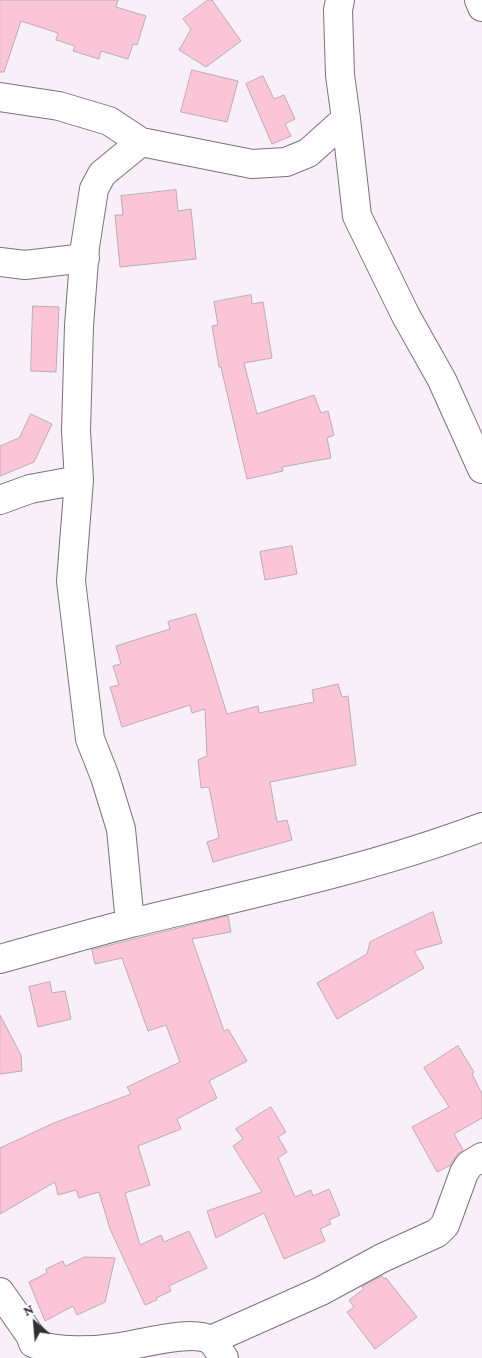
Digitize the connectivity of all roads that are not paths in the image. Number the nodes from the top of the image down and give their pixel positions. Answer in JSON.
{"nodes":[{"id":1,"x":340,"y":0,"type":"edge"},
{"id":2,"x":479,"y":0,"type":"edge"},
{"id":3,"x":482,"y":7,"type":"edge"},
{"id":4,"x":0,"y":97,"type":"edge"},
{"id":5,"x":346,"y":119,"type":"junction"},
{"id":6,"x":141,"y":142,"type":"junction"},
{"id":7,"x":85,"y":258,"type":"junction"},
{"id":8,"x":0,"y":262,"type":"edge"},
{"id":9,"x":482,"y":469,"type":"edge"},
{"id":10,"x":79,"y":480,"type":"junction"},
{"id":11,"x":0,"y":500,"type":"edge"},
{"id":12,"x":482,"y":827,"type":"edge"},
{"id":13,"x":130,"y":923,"type":"junction"},
{"id":14,"x":0,"y":959,"type":"edge"},
{"id":15,"x":482,"y":1157,"type":"edge"},
{"id":16,"x":0,"y":1292,"type":"edge"},
{"id":17,"x":217,"y":1349,"type":"edge"},
{"id":18,"x":31,"y":1351,"type":"edge"}],
"edges":[{"from":1,"to":5,"type":"street"},
{"from":2,"to":3,"type":"street"},
{"from":4,"to":6,"type":"street"},
{"from":5,"to":6,"type":"street"},
{"from":5,"to":9,"type":"street"},
{"from":6,"to":7,"type":"street"},
{"from":7,"to":8,"type":"street"},
{"from":7,"to":10,"type":"street"},
{"from":10,"to":11,"type":"street"},
{"from":10,"to":13,"type":"street"},
{"from":12,"to":13,"type":"street"},
{"from":13,"to":14,"type":"street"},
{"from":15,"to":17,"type":"street"},
{"from":16,"to":18,"type":"street"},
{"from":17,"to":18,"type":"street"}]}
